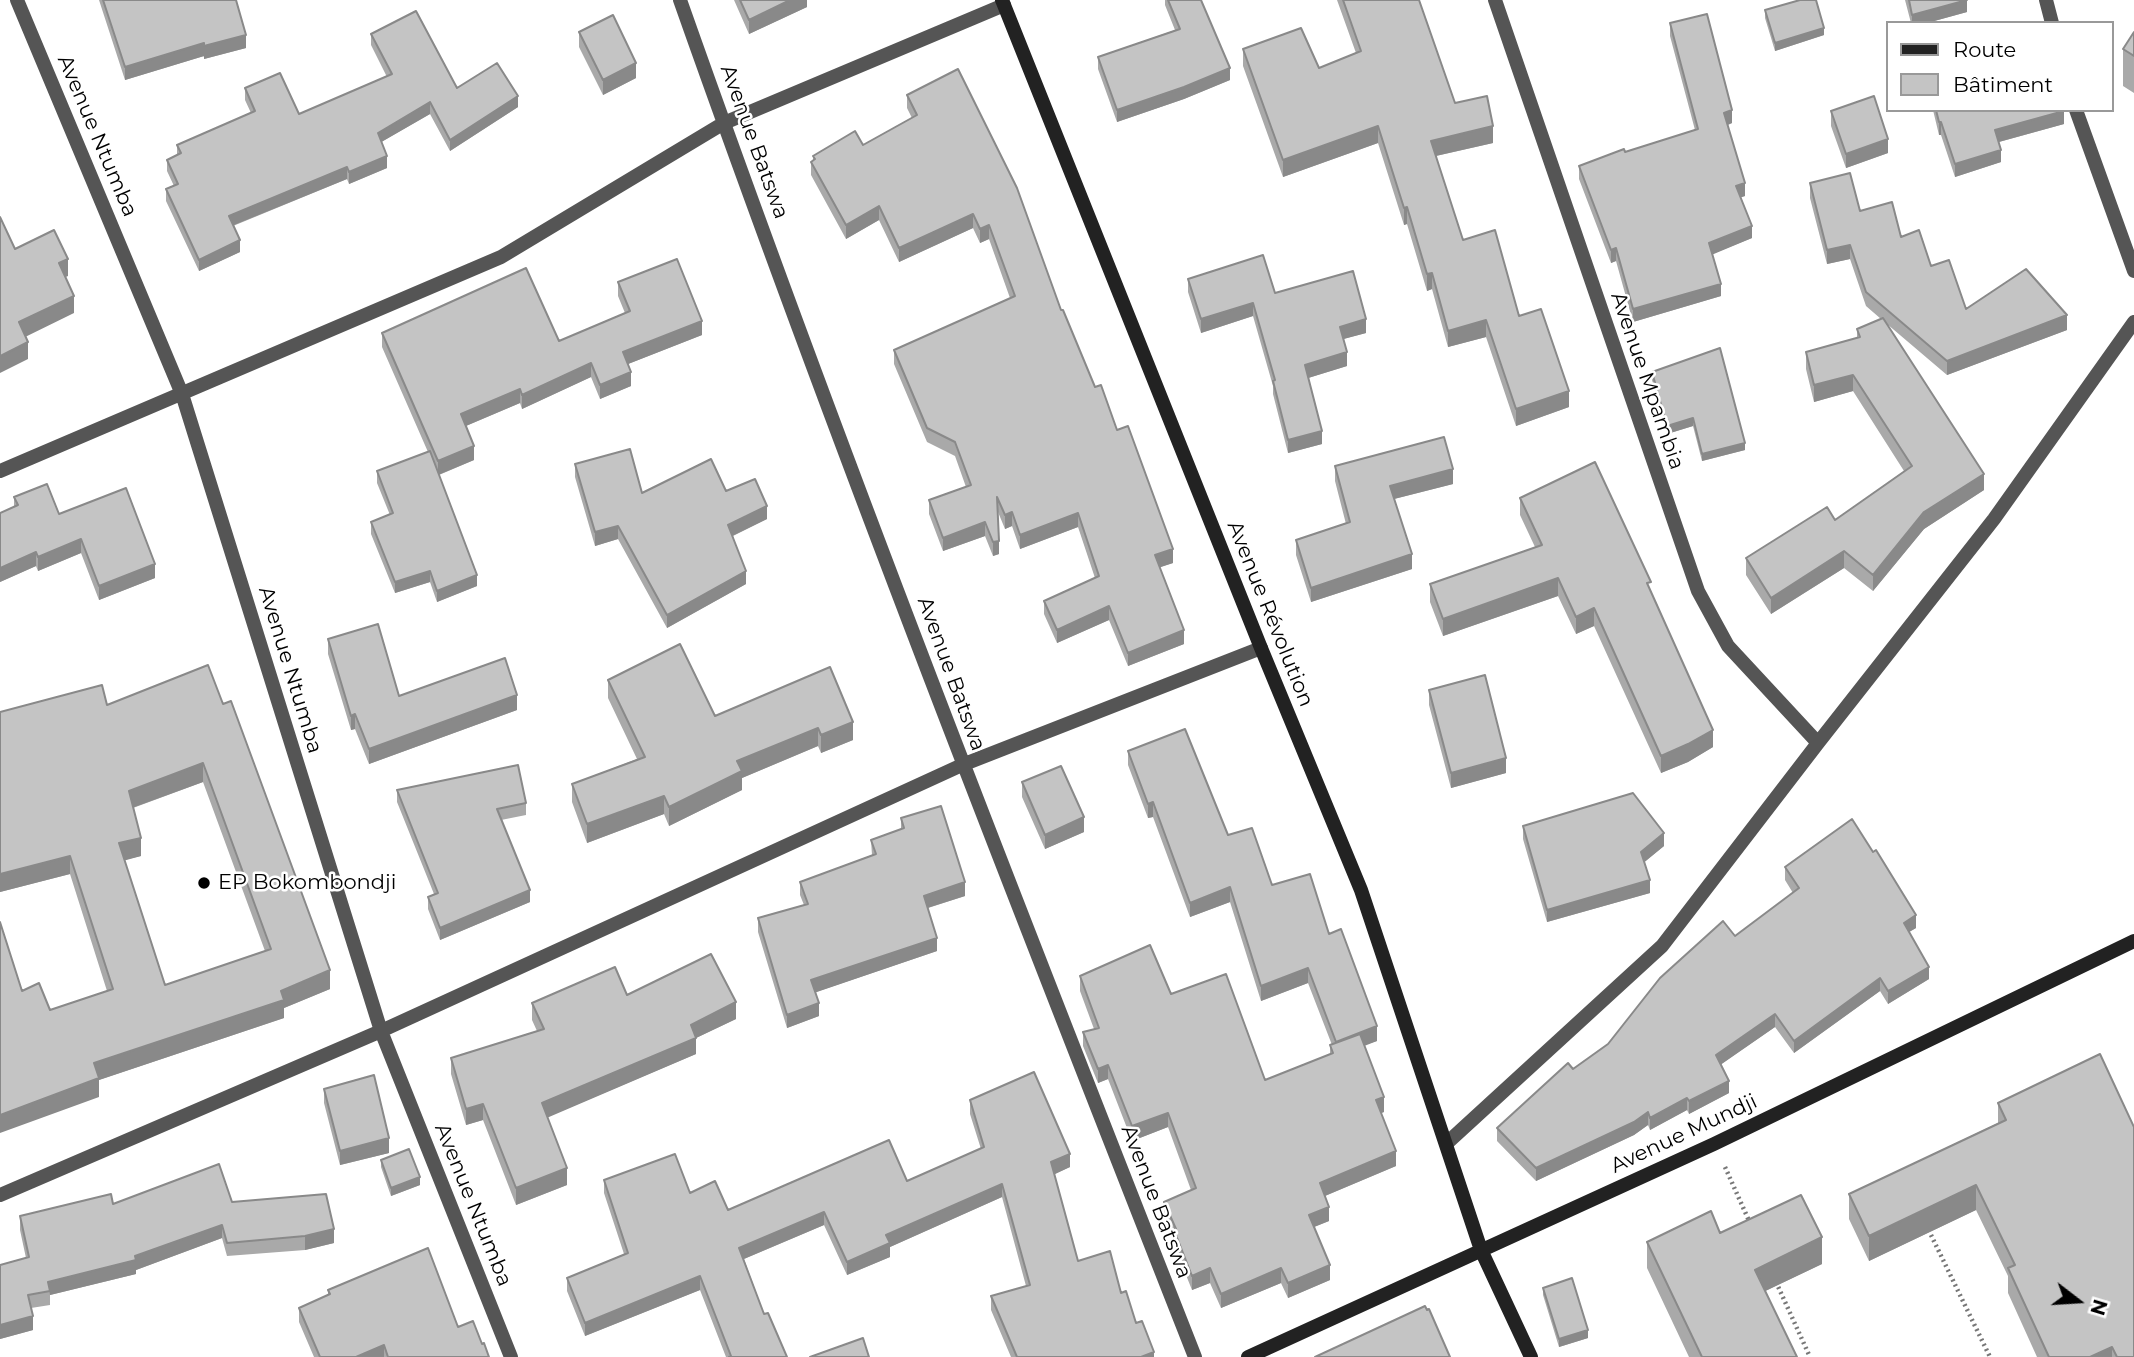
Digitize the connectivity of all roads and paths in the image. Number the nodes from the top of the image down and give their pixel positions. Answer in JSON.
{"nodes":[{"id":1,"x":18,"y":0,"type":"edge"},
{"id":2,"x":680,"y":0,"type":"edge"},
{"id":3,"x":1495,"y":0,"type":"edge"},
{"id":4,"x":2046,"y":0,"type":"edge"},
{"id":5,"x":1003,"y":3,"type":"edge"},
{"id":6,"x":2051,"y":21,"type":"edge"},
{"id":7,"x":2077,"y":112,"type":"edge"},
{"id":8,"x":724,"y":123,"type":"junction"},
{"id":9,"x":2134,"y":271,"type":"edge"},
{"id":10,"x":2134,"y":322,"type":"edge"},
{"id":11,"x":182,"y":394,"type":"junction"},
{"id":12,"x":0,"y":471,"type":"edge"},
{"id":13,"x":1261,"y":648,"type":"junction"},
{"id":14,"x":1818,"y":743,"type":"junction"},
{"id":15,"x":962,"y":765,"type":"junction"},
{"id":16,"x":2134,"y":941,"type":"edge"},
{"id":17,"x":381,"y":1031,"type":"junction"},
{"id":18,"x":1447,"y":1143,"type":"junction"},
{"id":19,"x":1714,"y":1144,"type":"junction"},
{"id":20,"x":0,"y":1195,"type":"edge"},
{"id":21,"x":1754,"y":1231,"type":"edge"},
{"id":22,"x":1931,"y":1235,"type":"edge"},
{"id":23,"x":1481,"y":1250,"type":"junction"},
{"id":24,"x":1776,"y":1282,"type":"edge"},
{"id":25,"x":511,"y":1357,"type":"edge"},
{"id":26,"x":1195,"y":1357,"type":"edge"},
{"id":27,"x":1248,"y":1357,"type":"edge"},
{"id":28,"x":1531,"y":1357,"type":"edge"},
{"id":29,"x":1810,"y":1357,"type":"edge"},
{"id":30,"x":1990,"y":1357,"type":"edge"}],
"edges":[{"from":1,"to":11,"type":"street","name":"Avenue Ntumba"},
{"from":2,"to":8,"type":"street","name":"Avenue Batswa"},
{"from":3,"to":14,"type":"street","name":"Avenue Mpambia"},
{"from":4,"to":6,"type":"street"},
{"from":5,"to":8,"type":"street"},
{"from":5,"to":13,"type":"street","name":"Avenue Révolution"},
{"from":7,"to":9,"type":"street"},
{"from":8,"to":11,"type":"street"},
{"from":8,"to":15,"type":"street","name":"Avenue Batswa"},
{"from":10,"to":14,"type":"street"},
{"from":11,"to":12,"type":"street"},
{"from":11,"to":17,"type":"street","name":"Avenue Ntumba"},
{"from":13,"to":15,"type":"street"},
{"from":13,"to":18,"type":"street","name":"Avenue Révolution"},
{"from":14,"to":18,"type":"street"},
{"from":15,"to":17,"type":"street"},
{"from":15,"to":26,"type":"street","name":"Avenue Batswa"},
{"from":16,"to":19,"type":"street","name":"Avenue Mundji"},
{"from":17,"to":20,"type":"street"},
{"from":17,"to":25,"type":"street","name":"Avenue Ntumba"},
{"from":18,"to":23,"type":"street","name":"Avenue Révolution"},
{"from":19,"to":21,"type":"path"},
{"from":19,"to":23,"type":"street","name":"Avenue Mundji"},
{"from":22,"to":30,"type":"path"},
{"from":23,"to":27,"type":"street","name":"Avenue Mundji"},
{"from":23,"to":28,"type":"street","name":"Avenue Révolution"},
{"from":24,"to":29,"type":"path"}]}
